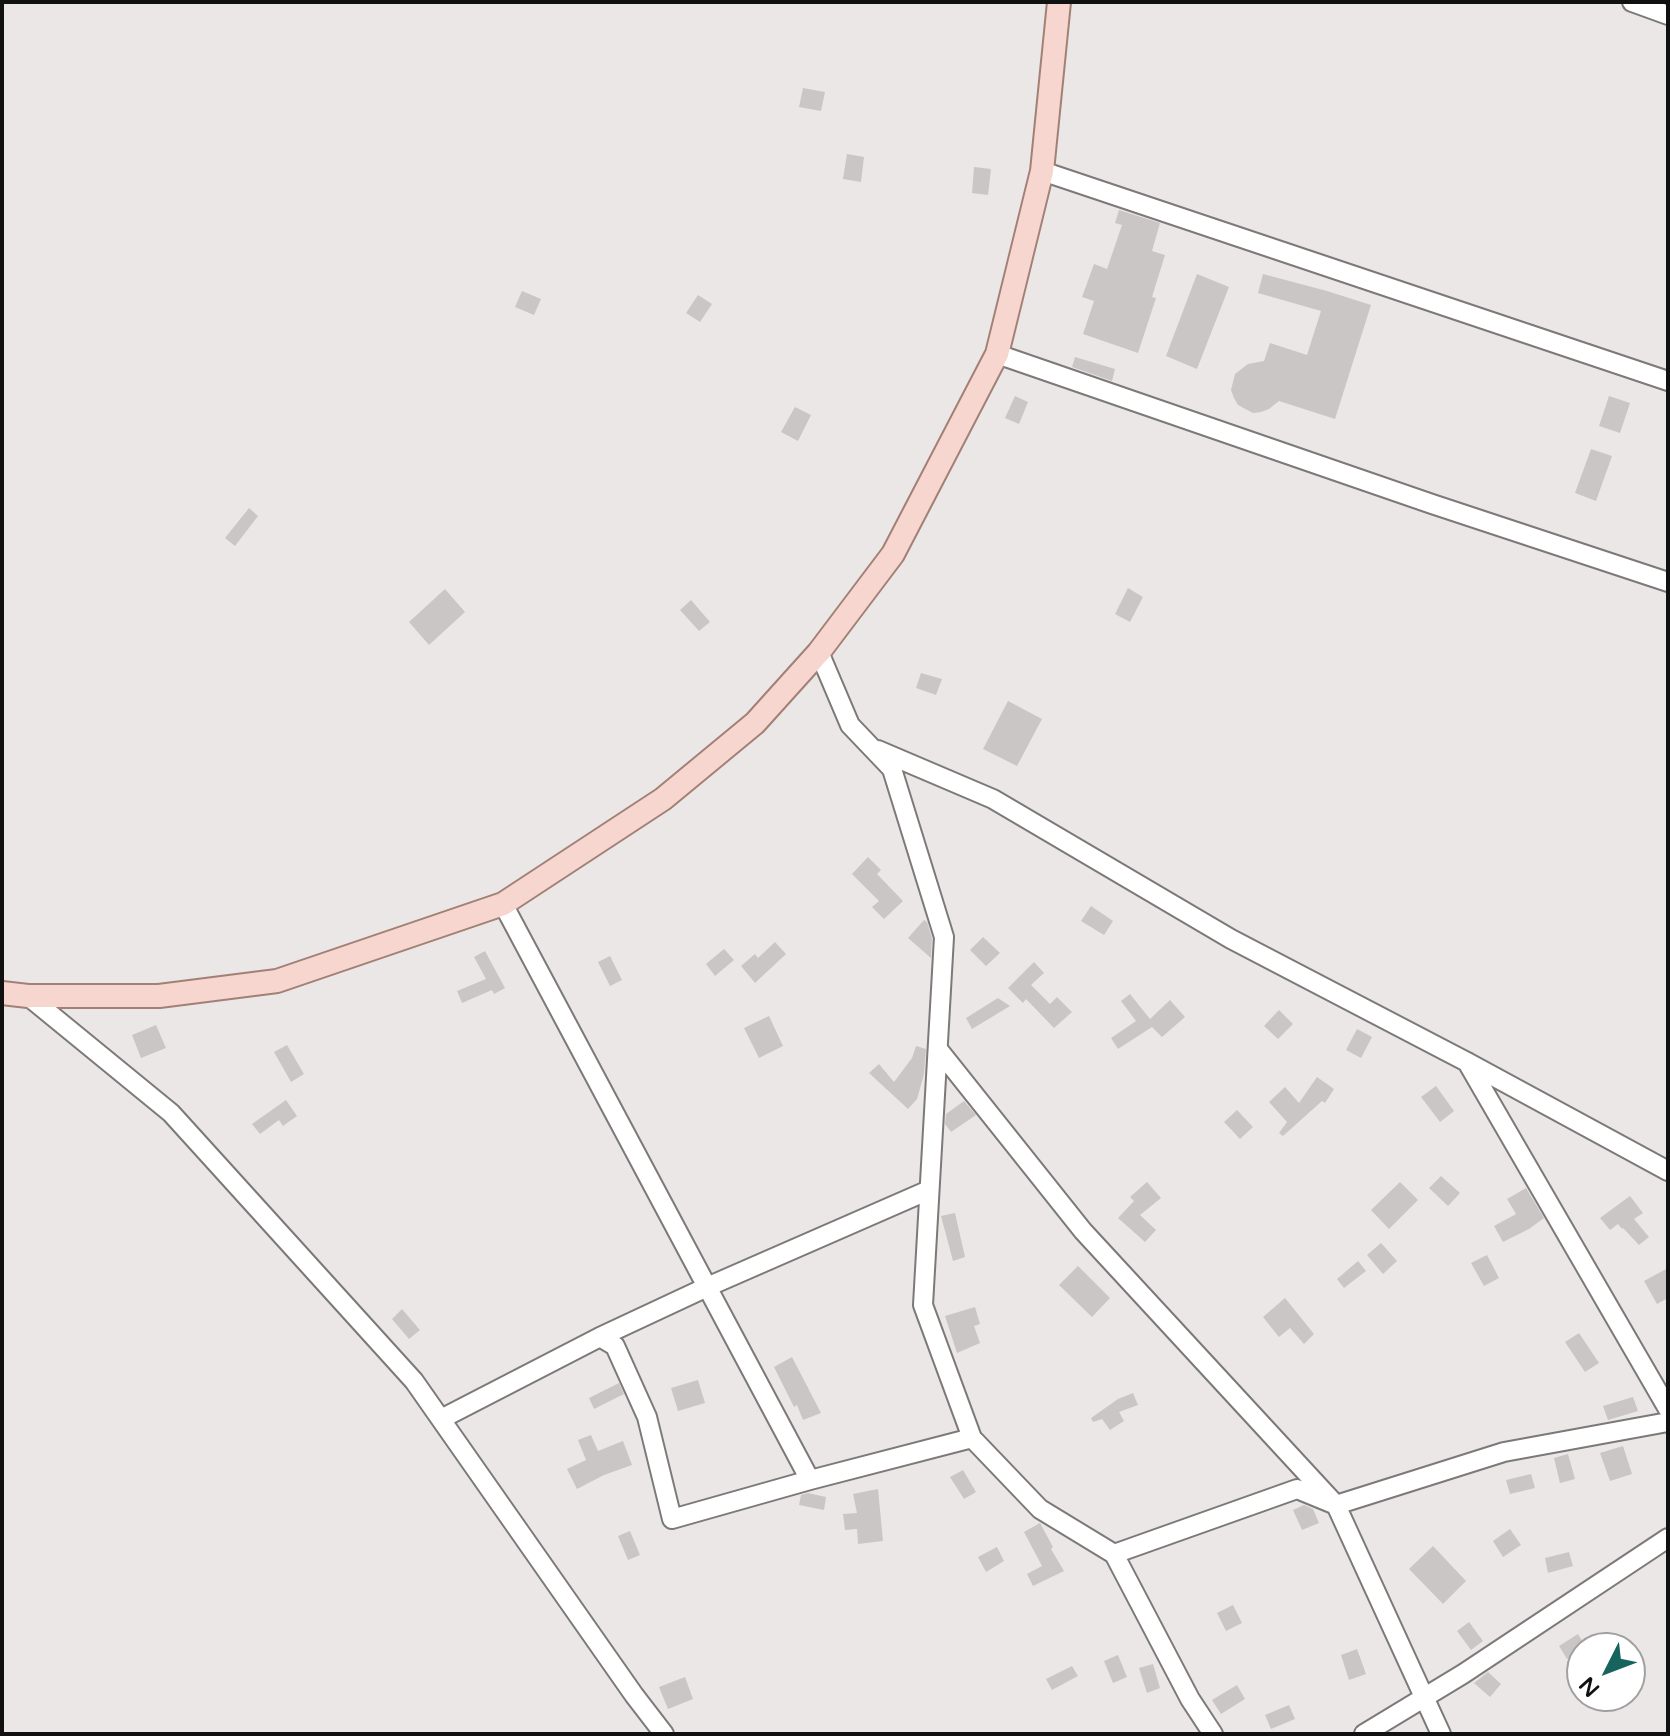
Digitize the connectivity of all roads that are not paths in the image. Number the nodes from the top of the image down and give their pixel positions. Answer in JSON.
{"nodes":[{"id":1,"x":1059,"y":2,"type":"edge"},
{"id":2,"x":1632,"y":2,"type":"edge"},
{"id":3,"x":1668,"y":15,"type":"edge"},
{"id":4,"x":1042,"y":171,"type":"junction"},
{"id":5,"x":997,"y":354,"type":"junction"},
{"id":6,"x":1668,"y":381,"type":"edge"},
{"id":7,"x":1668,"y":582,"type":"edge"},
{"id":8,"x":819,"y":652,"type":"junction"},
{"id":9,"x":871,"y":747,"type":"junction"},
{"id":10,"x":503,"y":904,"type":"junction"},
{"id":11,"x":2,"y":993,"type":"edge"},
{"id":12,"x":28,"y":996,"type":"junction"},
{"id":13,"x":938,"y":1049,"type":"junction"},
{"id":14,"x":1467,"y":1062,"type":"junction"},
{"id":15,"x":1668,"y":1171,"type":"edge"},
{"id":16,"x":929,"y":1190,"type":"junction"},
{"id":17,"x":707,"y":1287,"type":"junction"},
{"id":18,"x":600,"y":1337,"type":"junction"},
{"id":19,"x":1668,"y":1409,"type":"edge"},
{"id":20,"x":441,"y":1419,"type":"junction"},
{"id":21,"x":1668,"y":1422,"type":"edge"},
{"id":22,"x":972,"y":1438,"type":"junction"},
{"id":23,"x":810,"y":1480,"type":"junction"},
{"id":24,"x":1336,"y":1505,"type":"junction"},
{"id":25,"x":1668,"y":1538,"type":"edge"},
{"id":26,"x":1114,"y":1554,"type":"junction"},
{"id":27,"x":1424,"y":1698,"type":"junction"},
{"id":28,"x":664,"y":1734,"type":"edge"},
{"id":29,"x":1213,"y":1734,"type":"edge"},
{"id":30,"x":1364,"y":1734,"type":"edge"},
{"id":31,"x":1441,"y":1734,"type":"edge"}],
"edges":[{"from":1,"to":4,"type":"main road"},
{"from":2,"to":3,"type":"street"},
{"from":4,"to":5,"type":"main road"},
{"from":4,"to":6,"type":"street"},
{"from":5,"to":7,"type":"street"},
{"from":5,"to":8,"type":"main road"},
{"from":8,"to":9,"type":"street"},
{"from":8,"to":10,"type":"main road"},
{"from":9,"to":13,"type":"street"},
{"from":9,"to":14,"type":"street"},
{"from":10,"to":12,"type":"main road"},
{"from":10,"to":17,"type":"street"},
{"from":11,"to":12,"type":"main road"},
{"from":12,"to":20,"type":"street"},
{"from":13,"to":16,"type":"street"},
{"from":13,"to":24,"type":"street"},
{"from":14,"to":15,"type":"street"},
{"from":14,"to":19,"type":"street"},
{"from":16,"to":17,"type":"street"},
{"from":16,"to":22,"type":"street"},
{"from":17,"to":18,"type":"street"},
{"from":17,"to":23,"type":"street"},
{"from":18,"to":20,"type":"street"},
{"from":18,"to":23,"type":"street"},
{"from":20,"to":28,"type":"street"},
{"from":21,"to":24,"type":"street"},
{"from":22,"to":23,"type":"street"},
{"from":22,"to":26,"type":"street"},
{"from":24,"to":26,"type":"street"},
{"from":24,"to":27,"type":"street"},
{"from":25,"to":27,"type":"street"},
{"from":26,"to":29,"type":"street"},
{"from":27,"to":30,"type":"street"},
{"from":27,"to":31,"type":"street"}]}
